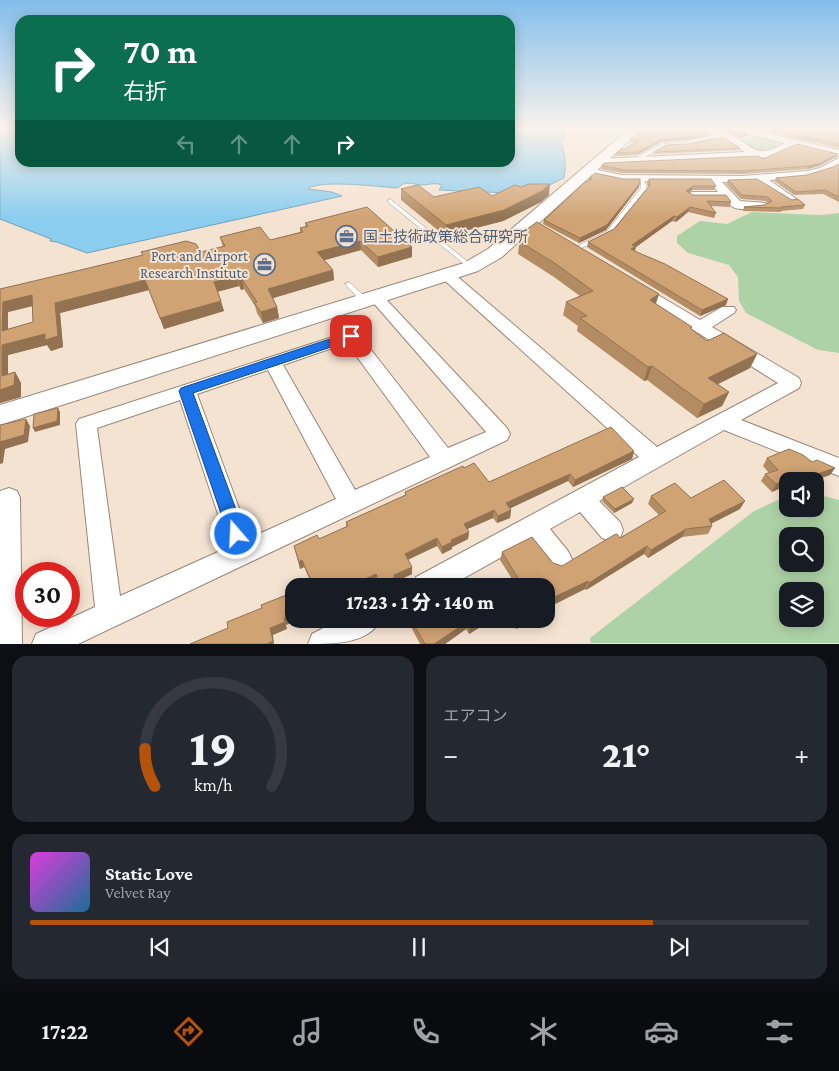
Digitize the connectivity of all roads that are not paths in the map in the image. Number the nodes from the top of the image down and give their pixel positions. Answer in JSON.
{"nodes":[{"id":1,"x":603,"y":158,"type":"edge"},
{"id":2,"x":676,"y":158,"type":"edge"},
{"id":3,"x":761,"y":158,"type":"edge"},
{"id":4,"x":639,"y":160,"type":"joint"},
{"id":5,"x":839,"y":160,"type":"edge"},
{"id":6,"x":593,"y":167,"type":"junction"},
{"id":7,"x":824,"y":170,"type":"junction"},
{"id":8,"x":839,"y":174,"type":"edge"},
{"id":9,"x":790,"y":176,"type":"junction"},
{"id":10,"x":758,"y":178,"type":"junction"},
{"id":11,"x":642,"y":179,"type":"junction"},
{"id":12,"x":713,"y":180,"type":"junction"},
{"id":13,"x":692,"y":195,"type":"edge"},
{"id":14,"x":728,"y":195,"type":"junction"},
{"id":15,"x":791,"y":200,"type":"edge"},
{"id":16,"x":390,"y":201,"type":"dead end"},
{"id":17,"x":762,"y":205,"type":"edge"},
{"id":18,"x":561,"y":241,"type":"junction"},
{"id":19,"x":471,"y":266,"type":"junction"},
{"id":20,"x":447,"y":275,"type":"junction"},
{"id":21,"x":624,"y":280,"type":"edge"},
{"id":22,"x":348,"y":284,"type":"dead end"},
{"id":23,"x":371,"y":299,"type":"junction"},
{"id":24,"x":728,"y":310,"type":"dead end"},
{"id":25,"x":700,"y":327,"type":"junction"},
{"id":26,"x":273,"y":362,"type":"junction"},
{"id":27,"x":186,"y":391,"type":"junction"},
{"id":28,"x":0,"y":415,"type":"edge"},
{"id":29,"x":722,"y":421,"type":"junction"},
{"id":30,"x":655,"y":458,"type":"junction"},
{"id":31,"x":445,"y":460,"type":"junction"},
{"id":32,"x":839,"y":467,"type":"edge"},
{"id":33,"x":582,"y":499,"type":"junction"},
{"id":34,"x":0,"y":501,"type":"edge"},
{"id":35,"x":350,"y":502,"type":"junction"},
{"id":36,"x":533,"y":526,"type":"junction"},
{"id":37,"x":612,"y":530,"type":"dead end"},
{"id":38,"x":243,"y":552,"type":"junction"},
{"id":39,"x":559,"y":559,"type":"dead end"},
{"id":40,"x":439,"y":578,"type":"edge"},
{"id":41,"x":109,"y":614,"type":"junction"},
{"id":42,"x":351,"y":628,"type":"edge"},
{"id":43,"x":8,"y":644,"type":"edge"},
{"id":44,"x":46,"y":644,"type":"edge"},
{"id":45,"x":322,"y":644,"type":"edge"}],
"edges":[{"from":1,"to":6,"type":"street"},
{"from":2,"to":4,"type":"street"},
{"from":3,"to":9,"type":"street"},
{"from":4,"to":6,"type":"street"},
{"from":5,"to":7,"type":"street"},
{"from":6,"to":11,"type":"street"},
{"from":6,"to":18,"type":"street"},
{"from":7,"to":8,"type":"street"},
{"from":7,"to":9,"type":"street"},
{"from":9,"to":10,"type":"street"},
{"from":10,"to":12,"type":"street"},
{"from":10,"to":15,"type":"street"},
{"from":11,"to":12,"type":"street"},
{"from":11,"to":18,"type":"lane"},
{"from":12,"to":14,"type":"street"},
{"from":13,"to":14,"type":"street"},
{"from":14,"to":17,"type":"street"},
{"from":16,"to":19,"type":"lane"},
{"from":18,"to":19,"type":"street"},
{"from":19,"to":20,"type":"street"},
{"from":20,"to":23,"type":"street"},
{"from":20,"to":30,"type":"street"},
{"from":21,"to":25,"type":"street"},
{"from":22,"to":23,"type":"lane"},
{"from":23,"to":28,"type":"street"},
{"from":23,"to":31,"type":"street"},
{"from":24,"to":25,"type":"street"},
{"from":25,"to":29,"type":"street"},
{"from":26,"to":27,"type":"street"},
{"from":26,"to":31,"type":"street"},
{"from":26,"to":35,"type":"street"},
{"from":27,"to":38,"type":"street"},
{"from":27,"to":41,"type":"street"},
{"from":29,"to":30,"type":"street"},
{"from":29,"to":32,"type":"street"},
{"from":30,"to":33,"type":"street"},
{"from":31,"to":35,"type":"street"},
{"from":33,"to":36,"type":"street"},
{"from":33,"to":37,"type":"street"},
{"from":34,"to":43,"type":"street"},
{"from":35,"to":38,"type":"street"},
{"from":36,"to":39,"type":"street"},
{"from":36,"to":40,"type":"street"},
{"from":38,"to":41,"type":"street"},
{"from":41,"to":44,"type":"street"},
{"from":42,"to":45,"type":"street"}]}
